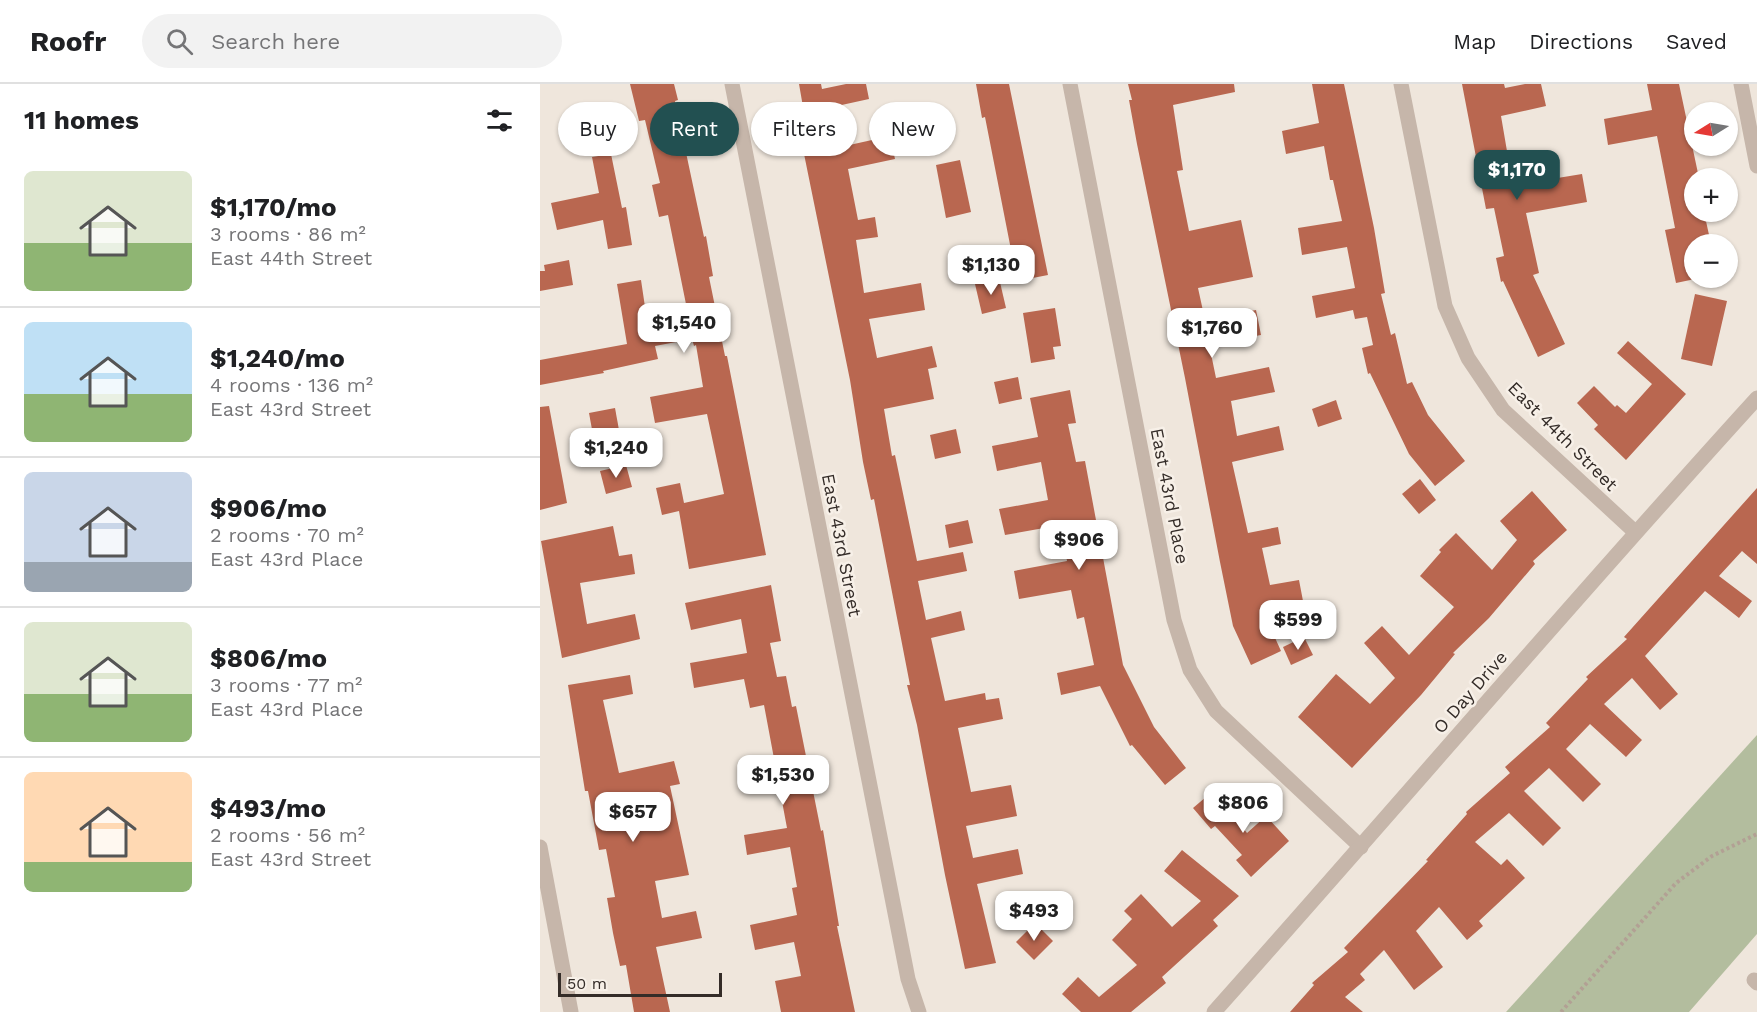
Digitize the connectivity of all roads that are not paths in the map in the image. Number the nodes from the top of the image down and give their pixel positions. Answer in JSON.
{"nodes":[{"id":1,"x":732,"y":84,"type":"edge"},
{"id":2,"x":1070,"y":84,"type":"edge"},
{"id":3,"x":1401,"y":84,"type":"edge"},
{"id":4,"x":1741,"y":84,"type":"edge"},
{"id":5,"x":1757,"y":166,"type":"edge"},
{"id":6,"x":1757,"y":398,"type":"edge"},
{"id":7,"x":1635,"y":532,"type":"junction"},
{"id":8,"x":540,"y":847,"type":"edge"},
{"id":9,"x":1361,"y":847,"type":"junction"},
{"id":10,"x":570,"y":1012,"type":"edge"},
{"id":11,"x":919,"y":1012,"type":"edge"},
{"id":12,"x":1214,"y":1012,"type":"edge"}],
"edges":[{"from":1,"to":11,"type":"street","name":"East 43rd Street"},
{"from":2,"to":9,"type":"street","name":"East 43rd Place"},
{"from":3,"to":7,"type":"street","name":"East 44th Street"},
{"from":4,"to":5,"type":"street"},
{"from":6,"to":7,"type":"street","name":"O Day Drive"},
{"from":7,"to":9,"type":"street","name":"O Day Drive"},
{"from":8,"to":10,"type":"street"},
{"from":9,"to":12,"type":"street","name":"O Day Drive"}]}
